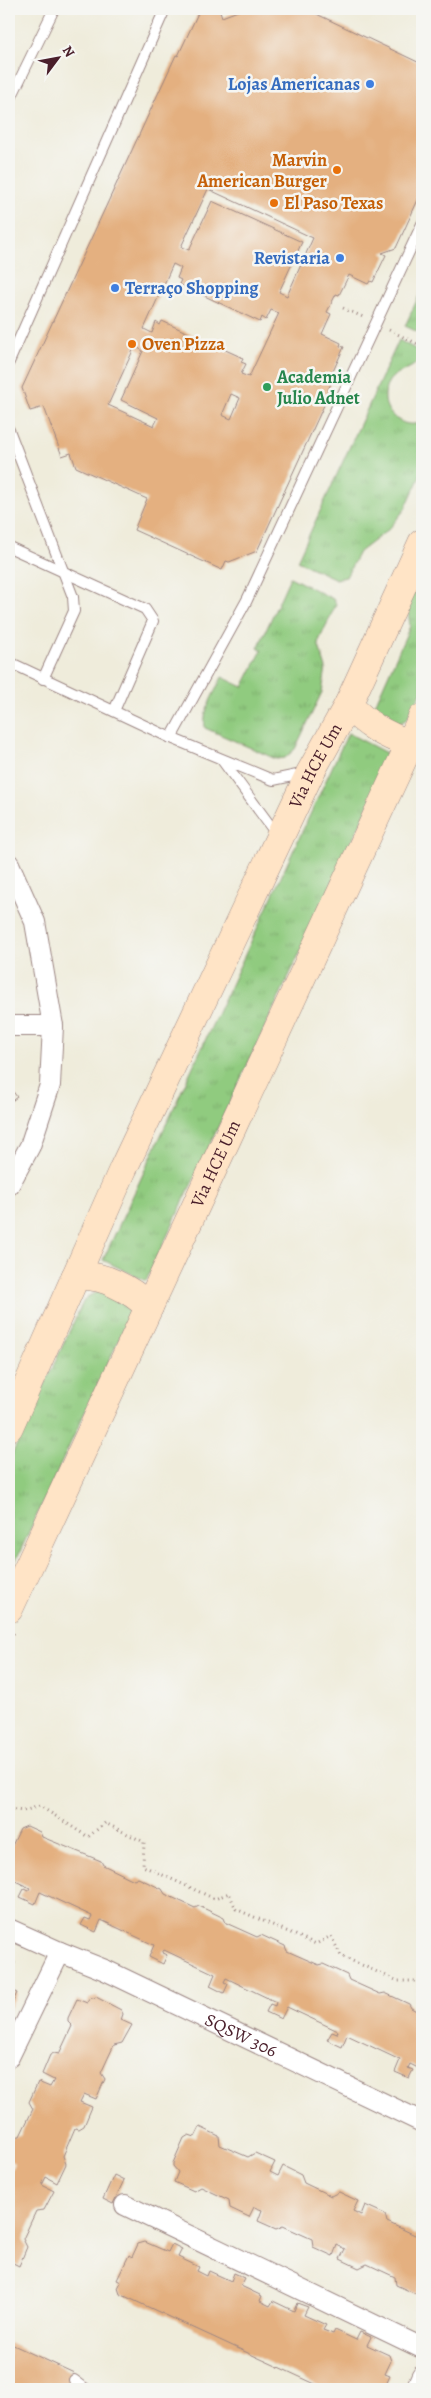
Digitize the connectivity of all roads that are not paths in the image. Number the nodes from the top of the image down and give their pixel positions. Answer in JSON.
{"nodes":[{"id":1,"x":54,"y":9,"type":"edge"},
{"id":2,"x":165,"y":9,"type":"edge"},
{"id":3,"x":9,"y":102,"type":"edge"},
{"id":4,"x":422,"y":224,"type":"edge"},
{"id":5,"x":9,"y":362,"type":"edge"},
{"id":6,"x":9,"y":430,"type":"edge"},
{"id":7,"x":422,"y":543,"type":"edge"},
{"id":8,"x":9,"y":547,"type":"edge"},
{"id":9,"x":64,"y":573,"type":"junction"},
{"id":10,"x":9,"y":662,"type":"edge"},
{"id":11,"x":43,"y":679,"type":"junction"},
{"id":12,"x":348,"y":705,"type":"junction"},
{"id":13,"x":114,"y":711,"type":"junction"},
{"id":14,"x":422,"y":718,"type":"edge"},
{"id":15,"x":171,"y":738,"type":"junction"},
{"id":16,"x":410,"y":744,"type":"junction"},
{"id":17,"x":222,"y":760,"type":"junction"},
{"id":18,"x":310,"y":773,"type":"junction"},
{"id":19,"x":279,"y":838,"type":"junction"},
{"id":20,"x":9,"y":864,"type":"edge"},
{"id":21,"x":9,"y":1026,"type":"edge"},
{"id":22,"x":53,"y":1026,"type":"junction"},
{"id":23,"x":9,"y":1185,"type":"edge"},
{"id":24,"x":75,"y":1278,"type":"junction"},
{"id":25,"x":149,"y":1307,"type":"junction"},
{"id":26,"x":9,"y":1427,"type":"edge"},
{"id":27,"x":12,"y":1597,"type":"edge"},
{"id":28,"x":9,"y":1929,"type":"edge"},
{"id":29,"x":60,"y":1952,"type":"junction"},
{"id":30,"x":9,"y":2057,"type":"edge"},
{"id":31,"x":422,"y":2122,"type":"edge"},
{"id":32,"x":125,"y":2205,"type":"dead end"},
{"id":33,"x":422,"y":2348,"type":"edge"},
{"id":34,"x":422,"y":2375,"type":"edge"},
{"id":35,"x":74,"y":2380,"type":"dead end"},
{"id":36,"x":86,"y":2389,"type":"edge"},
{"id":37,"x":416,"y":2389,"type":"edge"}],
"edges":[{"from":1,"to":3,"type":"lane"},
{"from":2,"to":5,"type":"lane"},
{"from":4,"to":15,"type":"lane"},
{"from":6,"to":9,"type":"lane"},
{"from":7,"to":12,"type":"main road","name":"Via HCE Um"},
{"from":8,"to":9,"type":"lane"},
{"from":9,"to":11,"type":"lane"},
{"from":9,"to":13,"type":"lane"},
{"from":10,"to":11,"type":"lane"},
{"from":11,"to":13,"type":"lane"},
{"from":12,"to":16,"type":"main road"},
{"from":12,"to":18,"type":"main road","name":"Via HCE Um"},
{"from":13,"to":15,"type":"lane"},
{"from":14,"to":16,"type":"main road","name":"Via HCE Um"},
{"from":15,"to":17,"type":"lane"},
{"from":16,"to":25,"type":"main road","name":"Via HCE Um"},
{"from":17,"to":18,"type":"lane"},
{"from":17,"to":19,"type":"lane"},
{"from":18,"to":19,"type":"main road","name":"Via HCE Um"},
{"from":19,"to":24,"type":"main road","name":"Via HCE Um"},
{"from":20,"to":22,"type":"street"},
{"from":21,"to":22,"type":"street"},
{"from":22,"to":23,"type":"street"},
{"from":24,"to":25,"type":"main road"},
{"from":24,"to":26,"type":"main road","name":"Via HCE Um"},
{"from":25,"to":27,"type":"main road","name":"Via HCE Um"},
{"from":28,"to":29,"type":"street","name":"SQSW 306"},
{"from":29,"to":30,"type":"street"},
{"from":29,"to":31,"type":"street","name":"SQSW 306"},
{"from":32,"to":33,"type":"street"},
{"from":34,"to":37,"type":"street"},
{"from":35,"to":36,"type":"lane"}]}
